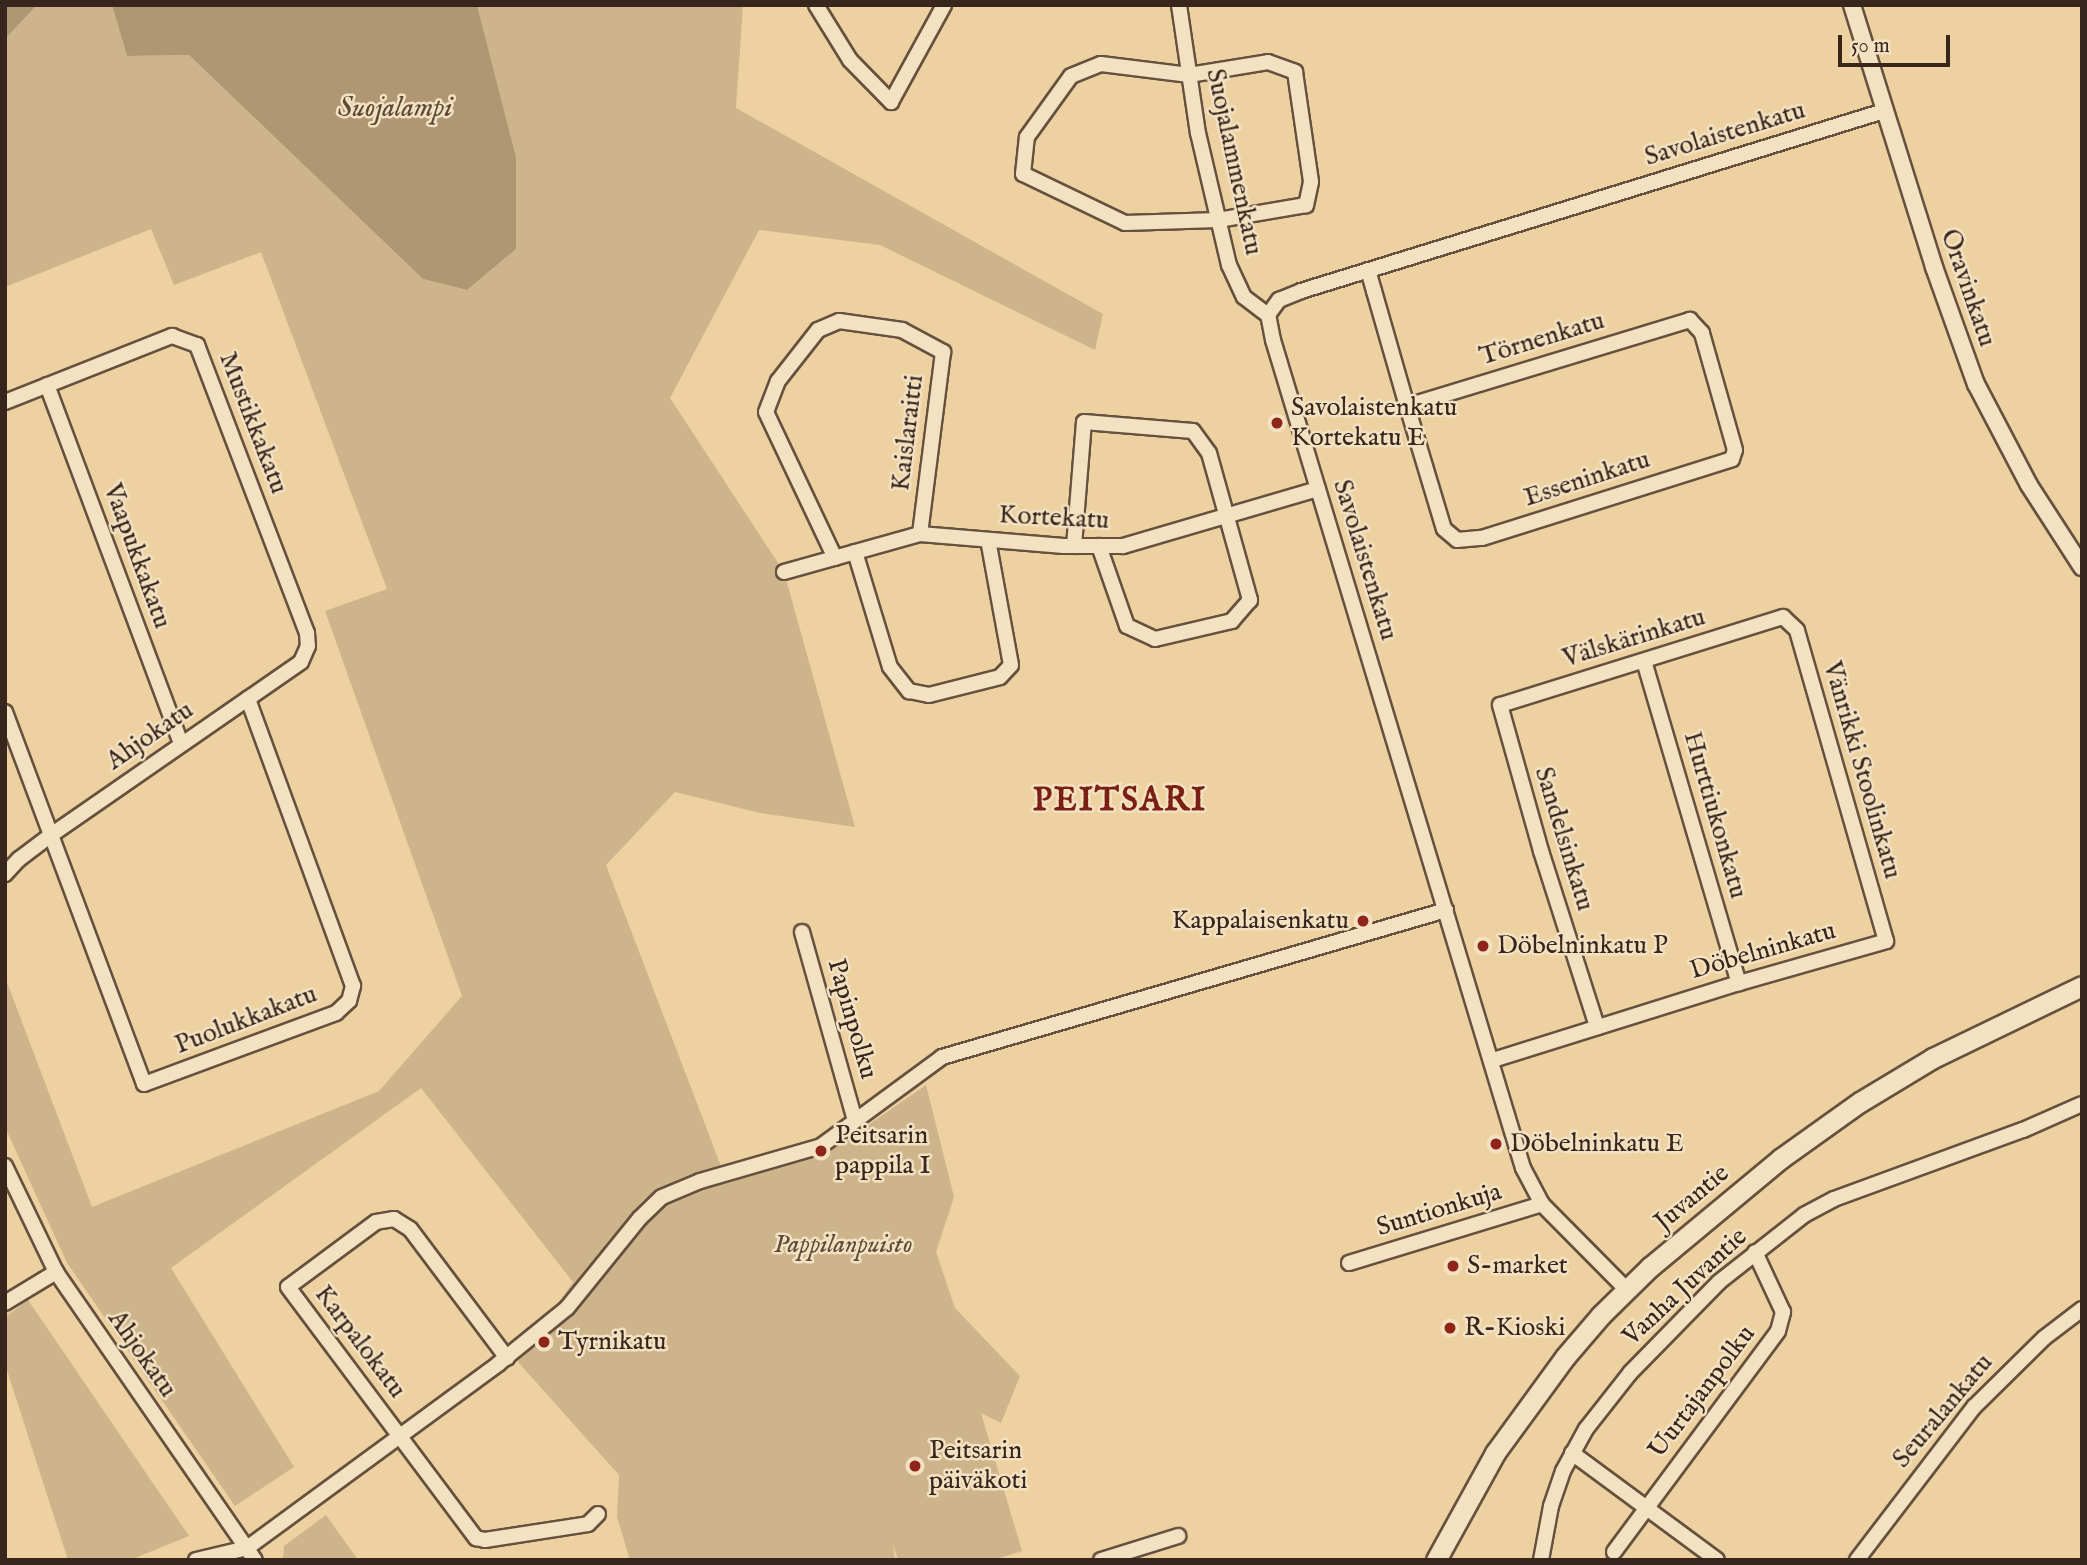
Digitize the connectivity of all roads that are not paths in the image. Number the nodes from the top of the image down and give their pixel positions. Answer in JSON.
{"nodes":[{"id":1,"x":816,"y":5,"type":"edge"},
{"id":2,"x":944,"y":5,"type":"edge"},
{"id":3,"x":1179,"y":5,"type":"edge"},
{"id":4,"x":1852,"y":5,"type":"edge"},
{"id":5,"x":1189,"y":75,"type":"junction"},
{"id":6,"x":1884,"y":111,"type":"junction"},
{"id":7,"x":1218,"y":220,"type":"junction"},
{"id":8,"x":1368,"y":270,"type":"junction"},
{"id":9,"x":1268,"y":315,"type":"junction"},
{"id":10,"x":47,"y":385,"type":"junction"},
{"id":11,"x":5,"y":402,"type":"edge"},
{"id":12,"x":1407,"y":406,"type":"junction"},
{"id":13,"x":1732,"y":459,"type":"joint"},
{"id":14,"x":1318,"y":489,"type":"junction"},
{"id":15,"x":1227,"y":515,"type":"junction"},
{"id":16,"x":920,"y":534,"type":"junction"},
{"id":17,"x":988,"y":540,"type":"junction"},
{"id":18,"x":1074,"y":546,"type":"junction"},
{"id":19,"x":1100,"y":546,"type":"junction"},
{"id":20,"x":855,"y":552,"type":"junction"},
{"id":21,"x":835,"y":558,"type":"junction"},
{"id":22,"x":2082,"y":567,"type":"edge"},
{"id":23,"x":784,"y":572,"type":"dead end"},
{"id":24,"x":1783,"y":617,"type":"joint"},
{"id":25,"x":307,"y":633,"type":"joint"},
{"id":26,"x":1644,"y":661,"type":"junction"},
{"id":27,"x":248,"y":699,"type":"junction"},
{"id":28,"x":1500,"y":705,"type":"joint"},
{"id":29,"x":5,"y":712,"type":"edge"},
{"id":30,"x":181,"y":744,"type":"junction"},
{"id":31,"x":51,"y":835,"type":"junction"},
{"id":32,"x":5,"y":874,"type":"edge"},
{"id":33,"x":1446,"y":909,"type":"junction"},
{"id":34,"x":802,"y":932,"type":"dead end"},
{"id":35,"x":1886,"y":941,"type":"joint"},
{"id":36,"x":1739,"y":983,"type":"junction"},
{"id":37,"x":2082,"y":986,"type":"edge"},
{"id":38,"x":1597,"y":1027,"type":"junction"},
{"id":39,"x":1493,"y":1060,"type":"junction"},
{"id":40,"x":2082,"y":1104,"type":"edge"},
{"id":41,"x":855,"y":1120,"type":"junction"},
{"id":42,"x":5,"y":1166,"type":"edge"},
{"id":43,"x":1542,"y":1204,"type":"junction"},
{"id":44,"x":1755,"y":1252,"type":"junction"},
{"id":45,"x":1349,"y":1263,"type":"dead end"},
{"id":46,"x":56,"y":1272,"type":"junction"},
{"id":47,"x":1627,"y":1290,"type":"junction"},
{"id":48,"x":5,"y":1304,"type":"edge"},
{"id":49,"x":2082,"y":1309,"type":"edge"},
{"id":50,"x":507,"y":1358,"type":"junction"},
{"id":51,"x":402,"y":1437,"type":"junction"},
{"id":52,"x":1572,"y":1453,"type":"junction"},
{"id":53,"x":1646,"y":1507,"type":"junction"},
{"id":54,"x":598,"y":1514,"type":"dead end"},
{"id":55,"x":1178,"y":1536,"type":"dead end"},
{"id":56,"x":1614,"y":1552,"type":"dead end"},
{"id":57,"x":251,"y":1554,"type":"edge"},
{"id":58,"x":195,"y":1560,"type":"edge"},
{"id":59,"x":1101,"y":1560,"type":"edge"},
{"id":60,"x":1436,"y":1560,"type":"edge"},
{"id":61,"x":1541,"y":1560,"type":"edge"},
{"id":62,"x":1717,"y":1560,"type":"edge"},
{"id":63,"x":1857,"y":1560,"type":"edge"}],
"edges":[{"from":1,"to":2,"type":"street"},
{"from":3,"to":5,"type":"street","name":"Suojalammenkatu"},
{"from":4,"to":6,"type":"street","name":"Oravinkatu"},
{"from":5,"to":7,"type":"street","name":"Suojalammenkatu"},
{"from":5,"to":7,"type":"street"},
{"from":5,"to":7,"type":"street"},
{"from":6,"to":8,"type":"street","name":"Savolaistenkatu"},
{"from":6,"to":22,"type":"street","name":"Oravinkatu"},
{"from":7,"to":9,"type":"street","name":"Suojalammenkatu"},
{"from":8,"to":9,"type":"street","name":"Savolaistenkatu"},
{"from":8,"to":12,"type":"street"},
{"from":9,"to":14,"type":"street","name":"Savolaistenkatu"},
{"from":10,"to":11,"type":"street","name":"Mustikkakatu"},
{"from":10,"to":25,"type":"street","name":"Mustikkakatu"},
{"from":10,"to":30,"type":"street","name":"Vaapukkakatu"},
{"from":12,"to":13,"type":"street","name":"Esseninkatu"},
{"from":12,"to":13,"type":"street","name":"Törnenkatu"},
{"from":14,"to":15,"type":"street","name":"Kortekatu"},
{"from":14,"to":33,"type":"street","name":"Savolaistenkatu"},
{"from":15,"to":18,"type":"street"},
{"from":15,"to":19,"type":"street","name":"Kortekatu"},
{"from":15,"to":19,"type":"street"},
{"from":16,"to":17,"type":"street","name":"Kortekatu"},
{"from":16,"to":20,"type":"street","name":"Kortekatu"},
{"from":16,"to":21,"type":"street","name":"Kaislaraitti"},
{"from":17,"to":18,"type":"street","name":"Kortekatu"},
{"from":17,"to":20,"type":"street"},
{"from":18,"to":19,"type":"street","name":"Kortekatu"},
{"from":20,"to":21,"type":"street","name":"Kortekatu"},
{"from":21,"to":23,"type":"street","name":"Kortekatu"},
{"from":24,"to":26,"type":"street","name":"Välskärinkatu"},
{"from":24,"to":35,"type":"street","name":"Vänrikki Stoolinkatu"},
{"from":25,"to":27,"type":"street","name":"Ahjokatu"},
{"from":26,"to":28,"type":"street","name":"Välskärinkatu"},
{"from":26,"to":36,"type":"street","name":"Hurttiukonkatu"},
{"from":27,"to":30,"type":"street","name":"Ahjokatu"},
{"from":27,"to":31,"type":"street","name":"Puolukkakatu"},
{"from":28,"to":38,"type":"street","name":"Sandelsinkatu"},
{"from":29,"to":31,"type":"street"},
{"from":30,"to":31,"type":"street","name":"Ahjokatu"},
{"from":31,"to":32,"type":"street","name":"Ahjokatu"},
{"from":33,"to":39,"type":"street","name":"Savolaistenkatu"},
{"from":33,"to":41,"type":"street"},
{"from":34,"to":41,"type":"street","name":"Papinpolku"},
{"from":35,"to":36,"type":"street","name":"Döbelninkatu"},
{"from":36,"to":38,"type":"street","name":"Döbelninkatu"},
{"from":37,"to":47,"type":"main road","name":"Juvantie"},
{"from":38,"to":39,"type":"street","name":"Döbelninkatu"},
{"from":39,"to":43,"type":"street","name":"Savolaistenkatu"},
{"from":40,"to":44,"type":"street","name":"Vanha Juvantie"},
{"from":41,"to":50,"type":"street"},
{"from":42,"to":46,"type":"street","name":"Ahjokatu"},
{"from":43,"to":45,"type":"street","name":"Suntionkuja"},
{"from":43,"to":47,"type":"street","name":"Savolaistenkatu"},
{"from":44,"to":52,"type":"street","name":"Vanha Juvantie"},
{"from":44,"to":53,"type":"street","name":"Uurtajanpolku"},
{"from":46,"to":48,"type":"street"},
{"from":46,"to":57,"type":"street","name":"Ahjokatu"},
{"from":47,"to":60,"type":"main road","name":"Juvantie"},
{"from":49,"to":63,"type":"street","name":"Seuralankatu"},
{"from":50,"to":51,"type":"street"},
{"from":50,"to":51,"type":"street","name":"Karpalokatu"},
{"from":51,"to":54,"type":"street"},
{"from":51,"to":57,"type":"street"},
{"from":52,"to":53,"type":"street"},
{"from":52,"to":61,"type":"street","name":"Vanha Juvantie"},
{"from":53,"to":56,"type":"street","name":"Uurtajanpolku"},
{"from":53,"to":62,"type":"street"},
{"from":55,"to":59,"type":"street"},
{"from":57,"to":58,"type":"street"}]}
